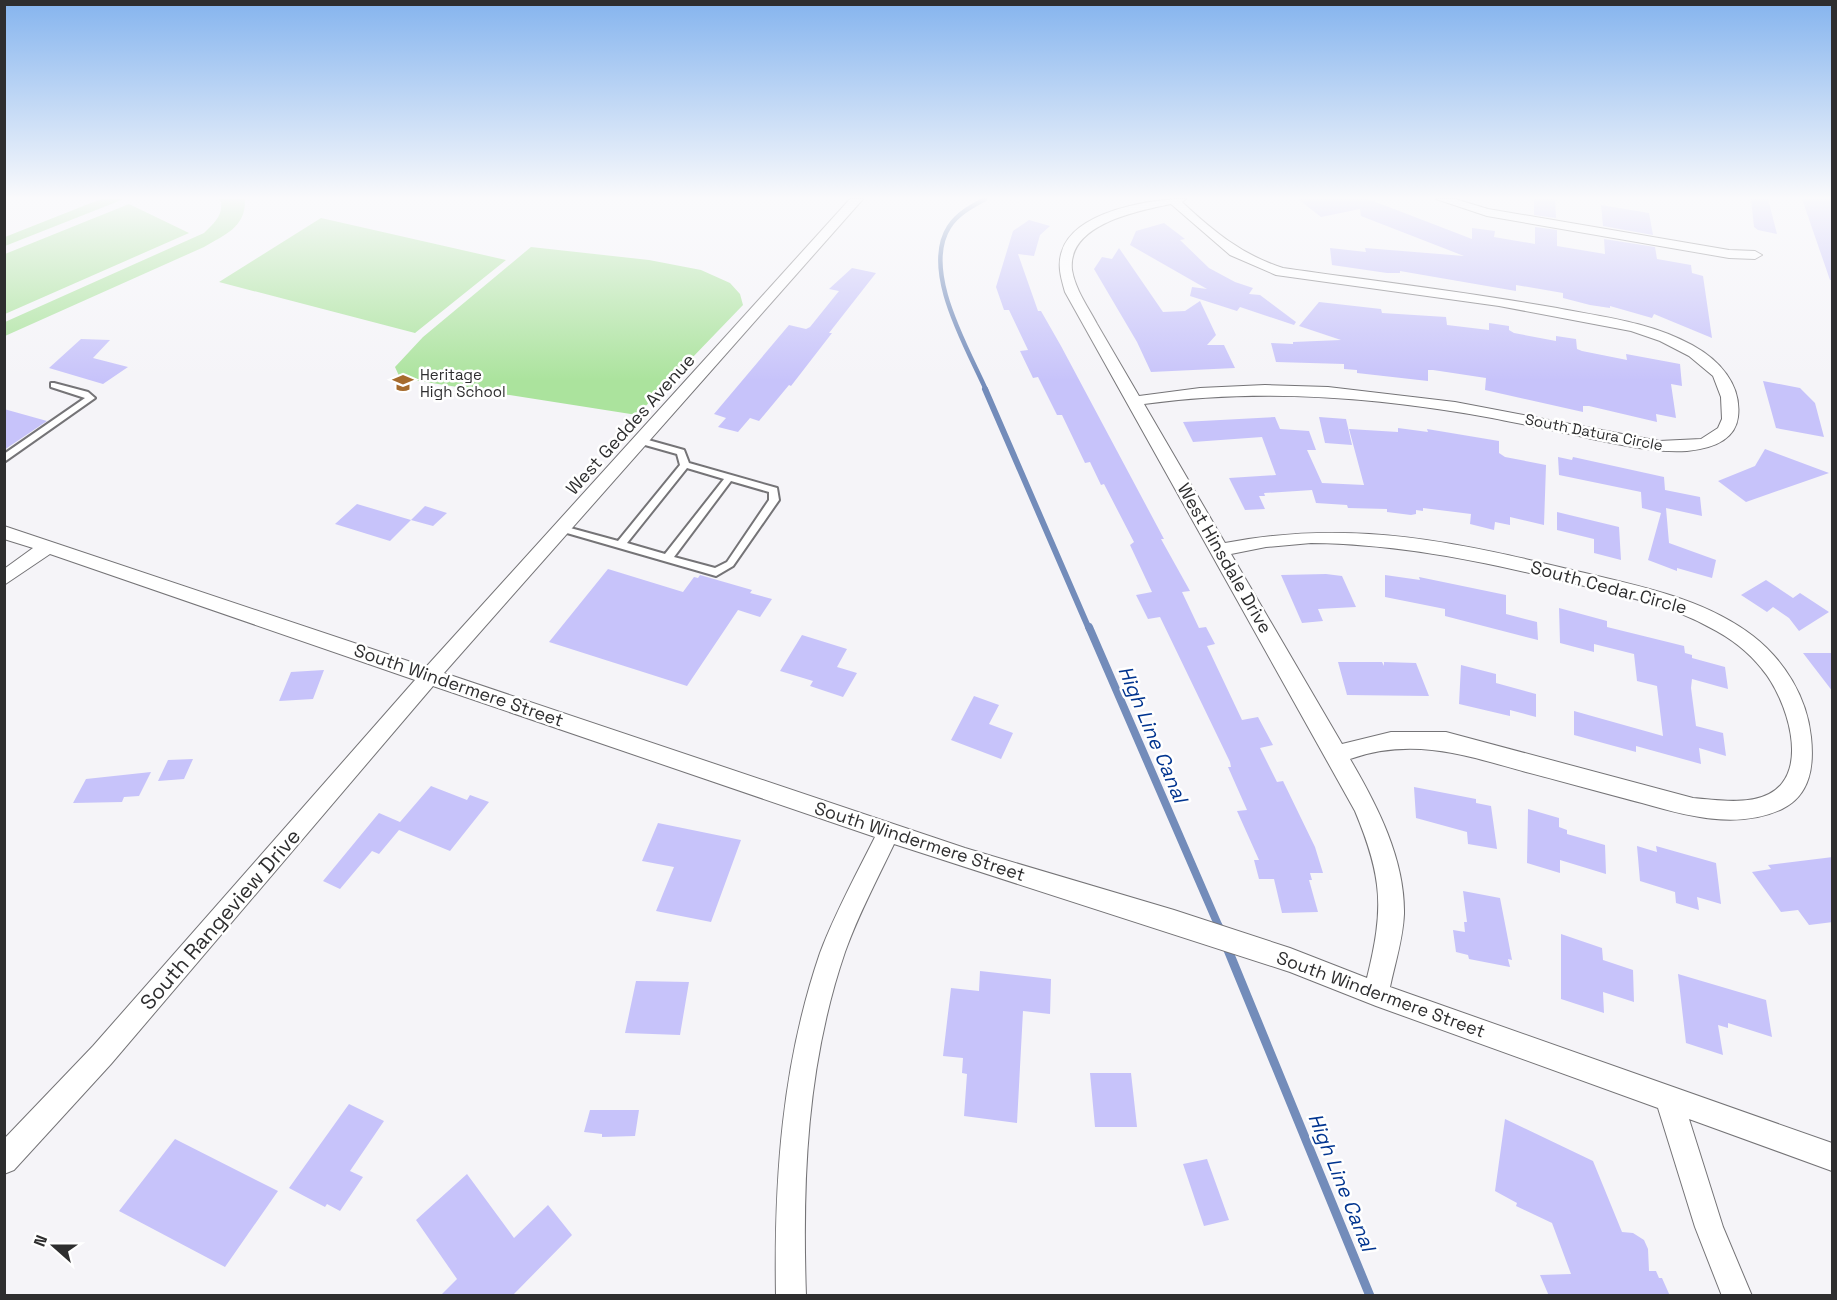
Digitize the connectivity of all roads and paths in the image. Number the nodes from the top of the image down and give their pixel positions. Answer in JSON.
{"nodes":[{"id":1,"x":803,"y":260,"type":"edge"},
{"id":2,"x":1066,"y":260,"type":"edge"},
{"id":3,"x":1246,"y":260,"type":"edge"},
{"id":4,"x":54,"y":385,"type":"dead end"},
{"id":5,"x":1135,"y":401,"type":"junction"},
{"id":6,"x":641,"y":441,"type":"junction"},
{"id":7,"x":4,"y":459,"type":"edge"},
{"id":8,"x":685,"y":465,"type":"junction"},
{"id":9,"x":729,"y":478,"type":"junction"},
{"id":10,"x":563,"y":529,"type":"junction"},
{"id":11,"x":4,"y":532,"type":"edge"},
{"id":12,"x":620,"y":545,"type":"junction"},
{"id":13,"x":47,"y":547,"type":"junction"},
{"id":14,"x":1220,"y":550,"type":"junction"},
{"id":15,"x":668,"y":558,"type":"junction"},
{"id":16,"x":4,"y":579,"type":"edge"},
{"id":17,"x":432,"y":675,"type":"junction"},
{"id":18,"x":1337,"y":755,"type":"junction"},
{"id":19,"x":889,"y":831,"type":"junction"},
{"id":20,"x":1376,"y":994,"type":"junction"},
{"id":21,"x":1669,"y":1099,"type":"junction"},
{"id":22,"x":1833,"y":1157,"type":"edge"},
{"id":23,"x":4,"y":1160,"type":"edge"},
{"id":24,"x":791,"y":1296,"type":"edge"},
{"id":25,"x":1737,"y":1296,"type":"edge"}],
"edges":[{"from":1,"to":6,"type":"street","name":"West Geddes Avenue"},
{"from":2,"to":5,"type":"street","name":"West Hinsdale Drive"},
{"from":3,"to":5,"type":"street","name":"South Datura Circle"},
{"from":4,"to":7,"type":"lane"},
{"from":5,"to":14,"type":"street","name":"West Hinsdale Drive"},
{"from":6,"to":8,"type":"lane"},
{"from":6,"to":10,"type":"street","name":"West Geddes Avenue"},
{"from":8,"to":9,"type":"lane"},
{"from":8,"to":12,"type":"lane"},
{"from":9,"to":15,"type":"lane"},
{"from":9,"to":15,"type":"lane"},
{"from":10,"to":12,"type":"lane"},
{"from":10,"to":17,"type":"street","name":"West Geddes Avenue"},
{"from":11,"to":13,"type":"street","name":"South Windermere Street"},
{"from":12,"to":15,"type":"lane"},
{"from":13,"to":16,"type":"street"},
{"from":13,"to":17,"type":"street","name":"South Windermere Street"},
{"from":14,"to":18,"type":"street","name":"West Hinsdale Drive"},
{"from":14,"to":18,"type":"street","name":"South Cedar Circle"},
{"from":17,"to":19,"type":"street","name":"South Windermere Street"},
{"from":17,"to":23,"type":"street","name":"South Rangeview Drive"},
{"from":18,"to":20,"type":"street","name":"West Hinsdale Drive"},
{"from":19,"to":20,"type":"street","name":"South Windermere Street"},
{"from":19,"to":24,"type":"street"},
{"from":20,"to":21,"type":"street","name":"South Windermere Street"},
{"from":21,"to":22,"type":"street","name":"South Windermere Street"},
{"from":21,"to":25,"type":"street"}]}
